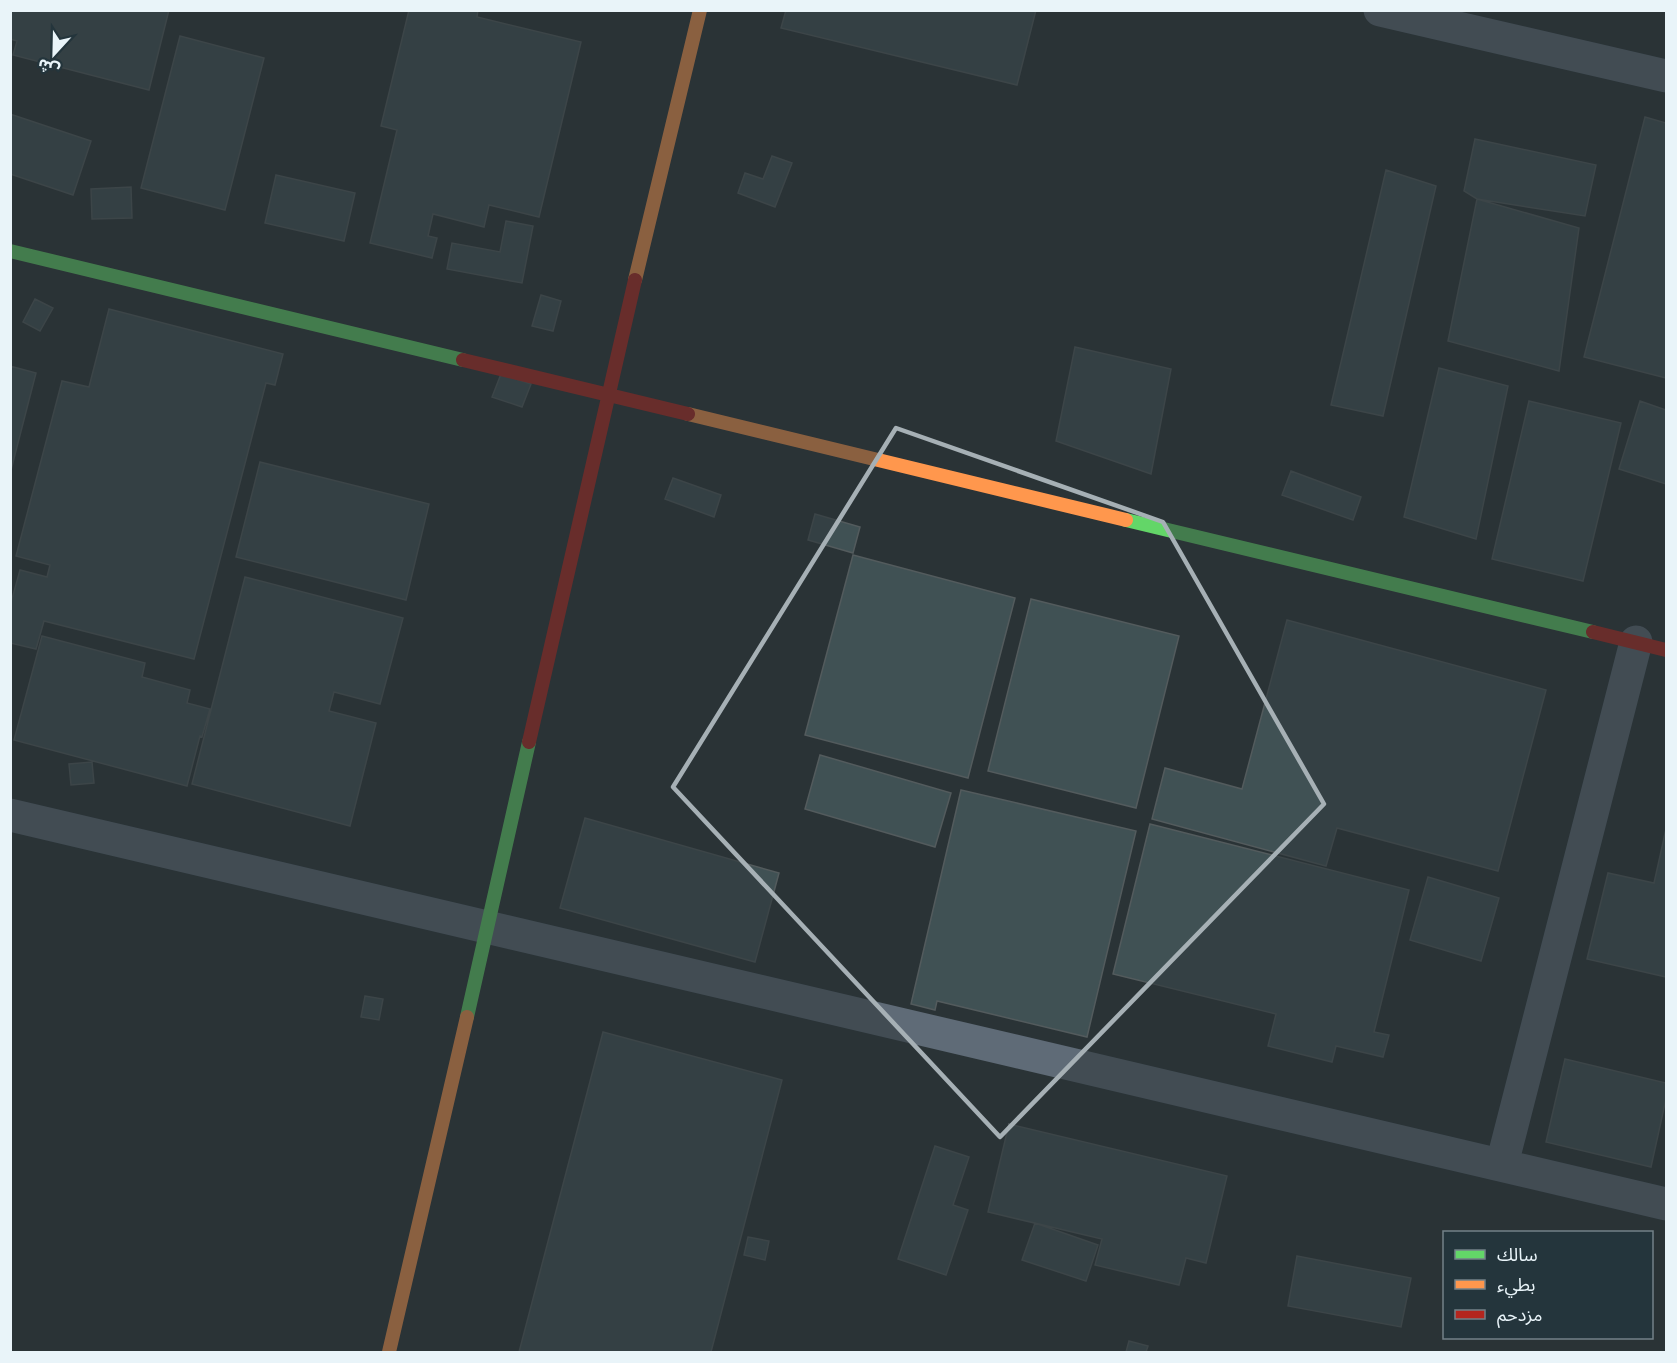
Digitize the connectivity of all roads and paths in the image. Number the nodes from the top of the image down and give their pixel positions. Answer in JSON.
{"nodes":[{"id":1,"x":700,"y":10,"type":"edge"},
{"id":2,"x":1380,"y":10,"type":"edge"},
{"id":3,"x":1666,"y":76,"type":"edge"},
{"id":4,"x":10,"y":251,"type":"edge"},
{"id":5,"x":607,"y":395,"type":"junction"},
{"id":6,"x":1651,"y":646,"type":"edge"},
{"id":7,"x":10,"y":815,"type":"edge"},
{"id":8,"x":488,"y":926,"type":"junction"},
{"id":9,"x":1502,"y":1164,"type":"junction"},
{"id":10,"x":1666,"y":1204,"type":"edge"},
{"id":11,"x":388,"y":1353,"type":"edge"}],
"edges":[{"from":1,"to":5,"type":"street"},
{"from":2,"to":3,"type":"street"},
{"from":4,"to":5,"type":"street"},
{"from":5,"to":6,"type":"street"},
{"from":5,"to":8,"type":"street"},
{"from":6,"to":9,"type":"street"},
{"from":7,"to":8,"type":"street"},
{"from":8,"to":9,"type":"street"},
{"from":8,"to":11,"type":"street"},
{"from":9,"to":10,"type":"street"}]}
